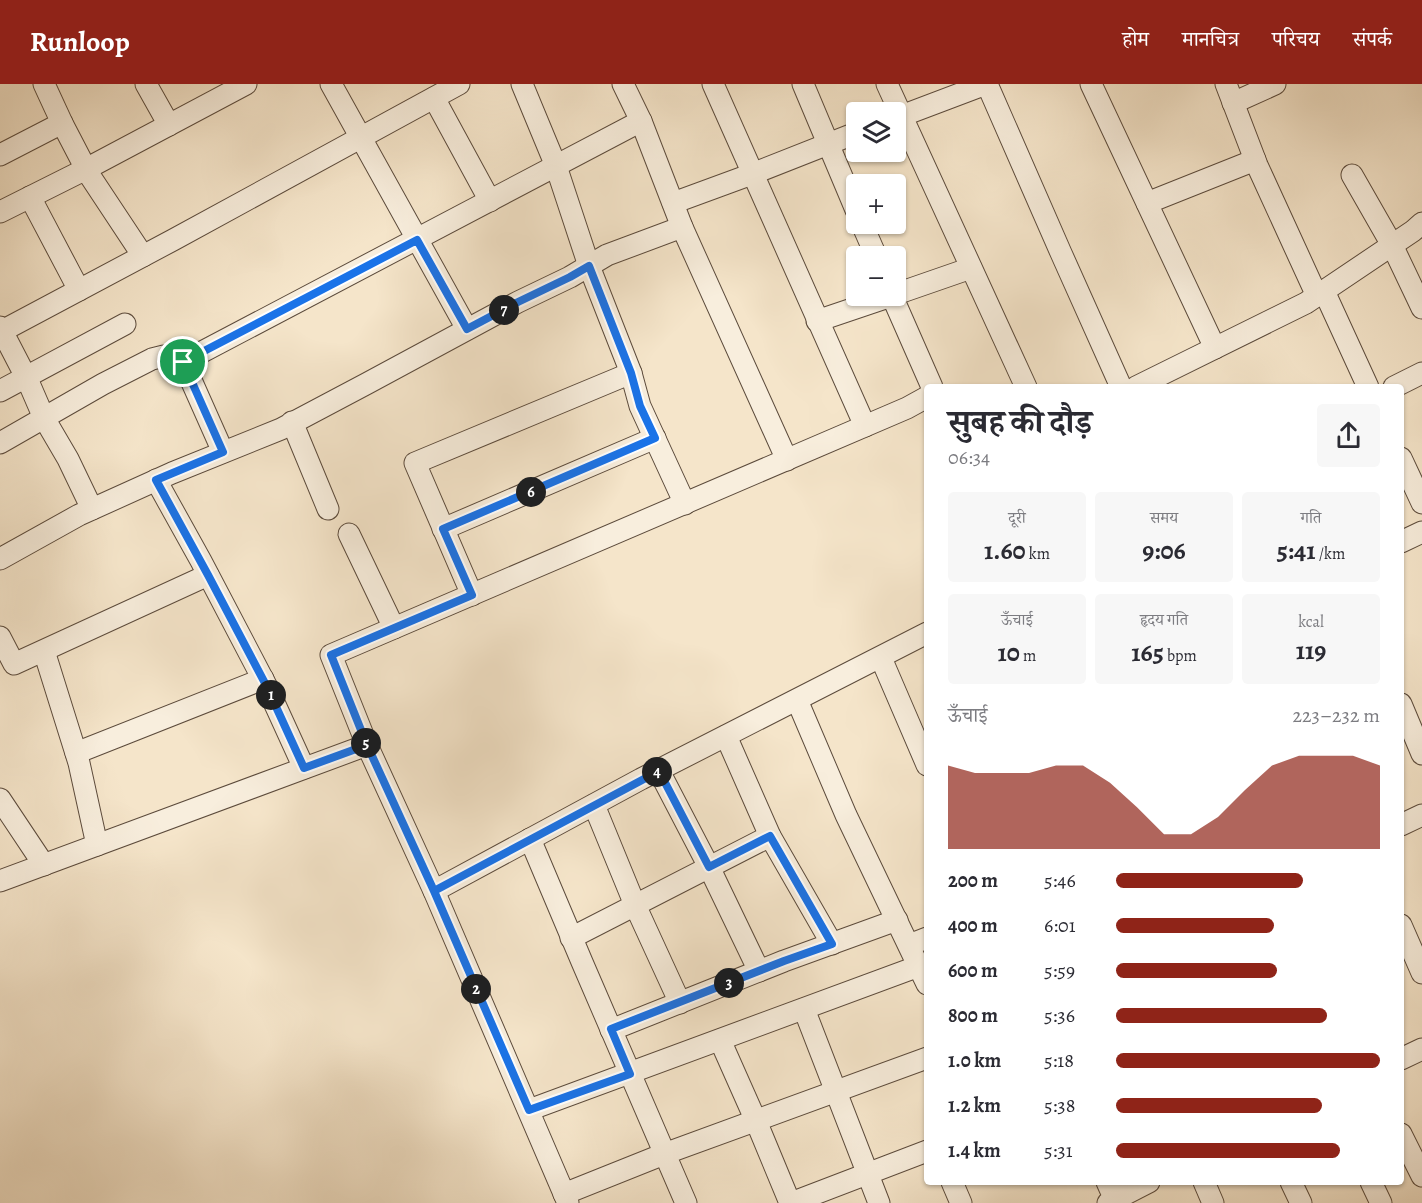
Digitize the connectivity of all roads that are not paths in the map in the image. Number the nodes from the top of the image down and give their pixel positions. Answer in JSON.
{"nodes":[{"id":1,"x":44,"y":84,"type":"edge"},
{"id":2,"x":147,"y":84,"type":"edge"},
{"id":3,"x":246,"y":84,"type":"edge"},
{"id":4,"x":331,"y":84,"type":"edge"},
{"id":5,"x":459,"y":84,"type":"edge"},
{"id":6,"x":522,"y":84,"type":"edge"},
{"id":7,"x":623,"y":84,"type":"edge"},
{"id":8,"x":713,"y":84,"type":"edge"},
{"id":9,"x":803,"y":84,"type":"edge"},
{"id":10,"x":887,"y":84,"type":"edge"},
{"id":11,"x":987,"y":84,"type":"edge"},
{"id":12,"x":1091,"y":84,"type":"edge"},
{"id":13,"x":1275,"y":84,"type":"edge"},
{"id":14,"x":225,"y":89,"type":"edge"},
{"id":15,"x":1230,"y":93,"type":"edge"},
{"id":16,"x":434,"y":98,"type":"junction"},
{"id":17,"x":893,"y":102,"type":"edge"},
{"id":18,"x":906,"y":114,"type":"edge"},
{"id":19,"x":641,"y":121,"type":"junction"},
{"id":20,"x":62,"y":123,"type":"junction"},
{"id":21,"x":169,"y":125,"type":"junction"},
{"id":22,"x":906,"y":134,"type":"edge"},
{"id":23,"x":846,"y":137,"type":"edge"},
{"id":24,"x":361,"y":138,"type":"junction"},
{"id":25,"x":830,"y":144,"type":"junction"},
{"id":26,"x":0,"y":155,"type":"edge"},
{"id":27,"x":1255,"y":160,"type":"junction"},
{"id":28,"x":556,"y":166,"type":"junction"},
{"id":29,"x":86,"y":169,"type":"junction"},
{"id":30,"x":752,"y":174,"type":"junction"},
{"id":31,"x":1352,"y":175,"type":"dead end"},
{"id":32,"x":846,"y":185,"type":"edge"},
{"id":33,"x":30,"y":198,"type":"junction"},
{"id":34,"x":490,"y":201,"type":"junction"},
{"id":35,"x":673,"y":203,"type":"junction"},
{"id":36,"x":1147,"y":203,"type":"junction"},
{"id":37,"x":0,"y":212,"type":"edge"},
{"id":38,"x":1422,"y":223,"type":"edge"},
{"id":39,"x":682,"y":227,"type":"junction"},
{"id":40,"x":417,"y":240,"type":"junction"},
{"id":41,"x":1392,"y":246,"type":"junction"},
{"id":42,"x":143,"y":256,"type":"junction"},
{"id":43,"x":589,"y":266,"type":"junction"},
{"id":44,"x":971,"y":268,"type":"junction"},
{"id":45,"x":79,"y":290,"type":"junction"},
{"id":46,"x":906,"y":290,"type":"edge"},
{"id":47,"x":1320,"y":293,"type":"junction"},
{"id":48,"x":861,"y":306,"type":"edge"},
{"id":49,"x":898,"y":306,"type":"edge"},
{"id":50,"x":1422,"y":308,"type":"edge"},
{"id":51,"x":818,"y":321,"type":"junction"},
{"id":52,"x":125,"y":324,"type":"dead end"},
{"id":53,"x":1,"y":329,"type":"edge"},
{"id":54,"x":467,"y":329,"type":"junction"},
{"id":55,"x":1215,"y":348,"type":"junction"},
{"id":56,"x":183,"y":362,"type":"junction"},
{"id":57,"x":631,"y":373,"type":"junction"},
{"id":58,"x":1422,"y":373,"type":"edge"},
{"id":59,"x":26,"y":378,"type":"junction"},
{"id":60,"x":931,"y":384,"type":"edge"},
{"id":61,"x":1025,"y":384,"type":"edge"},
{"id":62,"x":1135,"y":384,"type":"edge"},
{"id":63,"x":1140,"y":384,"type":"edge"},
{"id":64,"x":1366,"y":384,"type":"edge"},
{"id":65,"x":1400,"y":384,"type":"edge"},
{"id":66,"x":0,"y":391,"type":"edge"},
{"id":67,"x":924,"y":399,"type":"edge"},
{"id":68,"x":44,"y":418,"type":"junction"},
{"id":69,"x":292,"y":422,"type":"junction"},
{"id":70,"x":865,"y":426,"type":"junction"},
{"id":71,"x":655,"y":438,"type":"junction"},
{"id":72,"x":0,"y":443,"type":"edge"},
{"id":73,"x":223,"y":452,"type":"junction"},
{"id":74,"x":788,"y":460,"type":"junction"},
{"id":75,"x":1411,"y":467,"type":"edge"},
{"id":76,"x":156,"y":480,"type":"junction"},
{"id":77,"x":1422,"y":503,"type":"edge"},
{"id":78,"x":685,"y":504,"type":"junction"},
{"id":79,"x":92,"y":509,"type":"junction"},
{"id":80,"x":328,"y":509,"type":"dead end"},
{"id":81,"x":443,"y":529,"type":"junction"},
{"id":82,"x":1422,"y":532,"type":"edge"},
{"id":83,"x":350,"y":534,"type":"dead end"},
{"id":84,"x":1404,"y":541,"type":"edge"},
{"id":85,"x":0,"y":559,"type":"edge"},
{"id":86,"x":208,"y":575,"type":"junction"},
{"id":87,"x":472,"y":595,"type":"junction"},
{"id":88,"x":394,"y":628,"type":"junction"},
{"id":89,"x":924,"y":635,"type":"edge"},
{"id":90,"x":0,"y":637,"type":"edge"},
{"id":91,"x":44,"y":651,"type":"junction"},
{"id":92,"x":881,"y":658,"type":"junction"},
{"id":93,"x":263,"y":679,"type":"junction"},
{"id":94,"x":797,"y":700,"type":"junction"},
{"id":95,"x":1404,"y":710,"type":"edge"},
{"id":96,"x":1411,"y":723,"type":"edge"},
{"id":97,"x":726,"y":736,"type":"junction"},
{"id":98,"x":367,"y":745,"type":"junction"},
{"id":99,"x":76,"y":753,"type":"junction"},
{"id":100,"x":1422,"y":754,"type":"edge"},
{"id":101,"x":924,"y":758,"type":"edge"},
{"id":102,"x":304,"y":768,"type":"junction"},
{"id":103,"x":659,"y":771,"type":"junction"},
{"id":104,"x":0,"y":799,"type":"edge"},
{"id":105,"x":594,"y":805,"type":"junction"},
{"id":106,"x":1422,"y":815,"type":"edge"},
{"id":107,"x":1404,"y":824,"type":"edge"},
{"id":108,"x":770,"y":836,"type":"junction"},
{"id":109,"x":530,"y":839,"type":"junction"},
{"id":110,"x":97,"y":845,"type":"junction"},
{"id":111,"x":44,"y":865,"type":"junction"},
{"id":112,"x":709,"y":867,"type":"junction"},
{"id":113,"x":0,"y":881,"type":"edge"},
{"id":114,"x":434,"y":891,"type":"junction"},
{"id":115,"x":635,"y":905,"type":"junction"},
{"id":116,"x":897,"y":920,"type":"junction"},
{"id":117,"x":1404,"y":932,"type":"edge"},
{"id":118,"x":571,"y":938,"type":"junction"},
{"id":119,"x":918,"y":942,"type":"edge"},
{"id":120,"x":832,"y":944,"type":"junction"},
{"id":121,"x":759,"y":971,"type":"junction"},
{"id":122,"x":1422,"y":973,"type":"edge"},
{"id":123,"x":923,"y":975,"type":"edge"},
{"id":124,"x":680,"y":1003,"type":"junction"},
{"id":125,"x":804,"y":1009,"type":"junction"},
{"id":126,"x":611,"y":1029,"type":"junction"},
{"id":127,"x":720,"y":1040,"type":"junction"},
{"id":128,"x":1422,"y":1049,"type":"edge"},
{"id":129,"x":1404,"y":1058,"type":"edge"},
{"id":130,"x":924,"y":1059,"type":"edge"},
{"id":131,"x":630,"y":1074,"type":"junction"},
{"id":132,"x":835,"y":1092,"type":"junction"},
{"id":133,"x":529,"y":1110,"type":"junction"},
{"id":134,"x":756,"y":1121,"type":"junction"},
{"id":135,"x":1404,"y":1140,"type":"edge"},
{"id":136,"x":924,"y":1152,"type":"edge"},
{"id":137,"x":664,"y":1154,"type":"junction"},
{"id":138,"x":867,"y":1174,"type":"junction"},
{"id":139,"x":1422,"y":1176,"type":"edge"},
{"id":140,"x":953,"y":1185,"type":"edge"},
{"id":141,"x":1142,"y":1185,"type":"edge"},
{"id":142,"x":1205,"y":1185,"type":"edge"},
{"id":143,"x":1292,"y":1185,"type":"edge"},
{"id":144,"x":1372,"y":1185,"type":"edge"},
{"id":145,"x":1118,"y":1196,"type":"edge"},
{"id":146,"x":566,"y":1199,"type":"edge"},
{"id":147,"x":686,"y":1203,"type":"edge"},
{"id":148,"x":790,"y":1203,"type":"edge"},
{"id":149,"x":879,"y":1203,"type":"edge"},
{"id":150,"x":961,"y":1203,"type":"edge"},
{"id":151,"x":1213,"y":1203,"type":"edge"},
{"id":152,"x":1301,"y":1203,"type":"edge"},
{"id":153,"x":1381,"y":1203,"type":"edge"}],
"edges":[{"from":1,"to":20,"type":"street"},
{"from":2,"to":21,"type":"street"},
{"from":3,"to":14,"type":"street"},
{"from":4,"to":24,"type":"street"},
{"from":5,"to":16,"type":"street"},
{"from":6,"to":28,"type":"street"},
{"from":7,"to":19,"type":"street"},
{"from":8,"to":30,"type":"street"},
{"from":9,"to":25,"type":"street"},
{"from":10,"to":17,"type":"street"},
{"from":11,"to":18,"type":"street"},
{"from":11,"to":62,"type":"street"},
{"from":12,"to":36,"type":"street"},
{"from":13,"to":15,"type":"street"},
{"from":14,"to":21,"type":"street"},
{"from":15,"to":27,"type":"street"},
{"from":16,"to":24,"type":"street"},
{"from":16,"to":34,"type":"street"},
{"from":19,"to":28,"type":"street"},
{"from":19,"to":35,"type":"street"},
{"from":20,"to":26,"type":"street"},
{"from":20,"to":29,"type":"street"},
{"from":21,"to":29,"type":"street"},
{"from":22,"to":44,"type":"street"},
{"from":23,"to":25,"type":"street"},
{"from":24,"to":40,"type":"street"},
{"from":24,"to":42,"type":"street"},
{"from":25,"to":30,"type":"street"},
{"from":25,"to":32,"type":"street"},
{"from":27,"to":36,"type":"street"},
{"from":27,"to":47,"type":"street"},
{"from":28,"to":34,"type":"street"},
{"from":28,"to":43,"type":"street"},
{"from":29,"to":33,"type":"street"},
{"from":29,"to":42,"type":"street"},
{"from":30,"to":35,"type":"street"},
{"from":30,"to":51,"type":"street"},
{"from":31,"to":41,"type":"street"},
{"from":33,"to":37,"type":"street"},
{"from":33,"to":45,"type":"street"},
{"from":34,"to":40,"type":"street"},
{"from":35,"to":39,"type":"street"},
{"from":36,"to":55,"type":"street"},
{"from":38,"to":41,"type":"street"},
{"from":39,"to":43,"type":"street"},
{"from":39,"to":74,"type":"street"},
{"from":40,"to":54,"type":"street"},
{"from":40,"to":56,"type":"street"},
{"from":41,"to":47,"type":"street"},
{"from":41,"to":50,"type":"street"},
{"from":42,"to":45,"type":"street"},
{"from":43,"to":54,"type":"street"},
{"from":43,"to":57,"type":"street"},
{"from":44,"to":46,"type":"street"},
{"from":44,"to":61,"type":"street"},
{"from":45,"to":53,"type":"street"},
{"from":47,"to":55,"type":"street"},
{"from":47,"to":64,"type":"street"},
{"from":48,"to":51,"type":"street"},
{"from":49,"to":60,"type":"street"},
{"from":51,"to":70,"type":"street"},
{"from":52,"to":59,"type":"street"},
{"from":53,"to":59,"type":"street"},
{"from":54,"to":69,"type":"street"},
{"from":55,"to":63,"type":"street"},
{"from":56,"to":68,"type":"street"},
{"from":56,"to":73,"type":"street"},
{"from":57,"to":71,"type":"street"},
{"from":57,"to":81,"type":"street"},
{"from":58,"to":65,"type":"street"},
{"from":59,"to":66,"type":"street"},
{"from":59,"to":68,"type":"street"},
{"from":67,"to":70,"type":"street"},
{"from":68,"to":72,"type":"street"},
{"from":68,"to":79,"type":"street"},
{"from":69,"to":73,"type":"street"},
{"from":69,"to":80,"type":"street"},
{"from":70,"to":74,"type":"street"},
{"from":71,"to":78,"type":"street"},
{"from":71,"to":81,"type":"street"},
{"from":73,"to":76,"type":"street"},
{"from":74,"to":78,"type":"street"},
{"from":75,"to":77,"type":"street"},
{"from":76,"to":79,"type":"street"},
{"from":76,"to":86,"type":"street"},
{"from":78,"to":87,"type":"street"},
{"from":79,"to":85,"type":"street"},
{"from":81,"to":87,"type":"street"},
{"from":82,"to":84,"type":"street"},
{"from":83,"to":88,"type":"street"},
{"from":86,"to":91,"type":"street"},
{"from":86,"to":93,"type":"street"},
{"from":87,"to":88,"type":"street"},
{"from":88,"to":98,"type":"street"},
{"from":89,"to":92,"type":"street"},
{"from":90,"to":91,"type":"street"},
{"from":91,"to":99,"type":"street"},
{"from":92,"to":94,"type":"street"},
{"from":92,"to":101,"type":"street"},
{"from":93,"to":99,"type":"street"},
{"from":93,"to":102,"type":"street"},
{"from":94,"to":97,"type":"street"},
{"from":94,"to":116,"type":"street"},
{"from":95,"to":96,"type":"street"},
{"from":96,"to":100,"type":"street"},
{"from":97,"to":103,"type":"street"},
{"from":97,"to":108,"type":"street"},
{"from":98,"to":102,"type":"street"},
{"from":98,"to":114,"type":"street"},
{"from":99,"to":110,"type":"street"},
{"from":102,"to":110,"type":"street"},
{"from":103,"to":105,"type":"street"},
{"from":103,"to":112,"type":"street"},
{"from":104,"to":111,"type":"street"},
{"from":105,"to":109,"type":"street"},
{"from":105,"to":115,"type":"street"},
{"from":106,"to":107,"type":"street"},
{"from":108,"to":112,"type":"street"},
{"from":108,"to":120,"type":"street"},
{"from":109,"to":114,"type":"street"},
{"from":109,"to":118,"type":"street"},
{"from":110,"to":111,"type":"street"},
{"from":111,"to":113,"type":"street"},
{"from":112,"to":115,"type":"street"},
{"from":112,"to":121,"type":"street"},
{"from":114,"to":133,"type":"street"},
{"from":115,"to":118,"type":"street"},
{"from":115,"to":124,"type":"street"},
{"from":116,"to":119,"type":"street"},
{"from":116,"to":120,"type":"street"},
{"from":117,"to":122,"type":"street"},
{"from":118,"to":126,"type":"street"},
{"from":119,"to":123,"type":"street"},
{"from":120,"to":121,"type":"street"},
{"from":121,"to":124,"type":"street"},
{"from":123,"to":125,"type":"street"},
{"from":124,"to":126,"type":"street"},
{"from":125,"to":127,"type":"street"},
{"from":125,"to":132,"type":"street"},
{"from":126,"to":131,"type":"street"},
{"from":127,"to":131,"type":"street"},
{"from":127,"to":134,"type":"street"},
{"from":128,"to":129,"type":"street"},
{"from":130,"to":132,"type":"street"},
{"from":131,"to":133,"type":"street"},
{"from":131,"to":137,"type":"street"},
{"from":132,"to":134,"type":"street"},
{"from":132,"to":138,"type":"street"},
{"from":133,"to":146,"type":"street"},
{"from":134,"to":137,"type":"street"},
{"from":134,"to":148,"type":"street"},
{"from":135,"to":139,"type":"street"},
{"from":136,"to":138,"type":"street"},
{"from":137,"to":146,"type":"street"},
{"from":137,"to":147,"type":"street"},
{"from":138,"to":148,"type":"street"},
{"from":138,"to":149,"type":"street"},
{"from":140,"to":150,"type":"street"},
{"from":141,"to":145,"type":"street"},
{"from":142,"to":151,"type":"street"},
{"from":143,"to":152,"type":"street"},
{"from":144,"to":153,"type":"street"}]}
